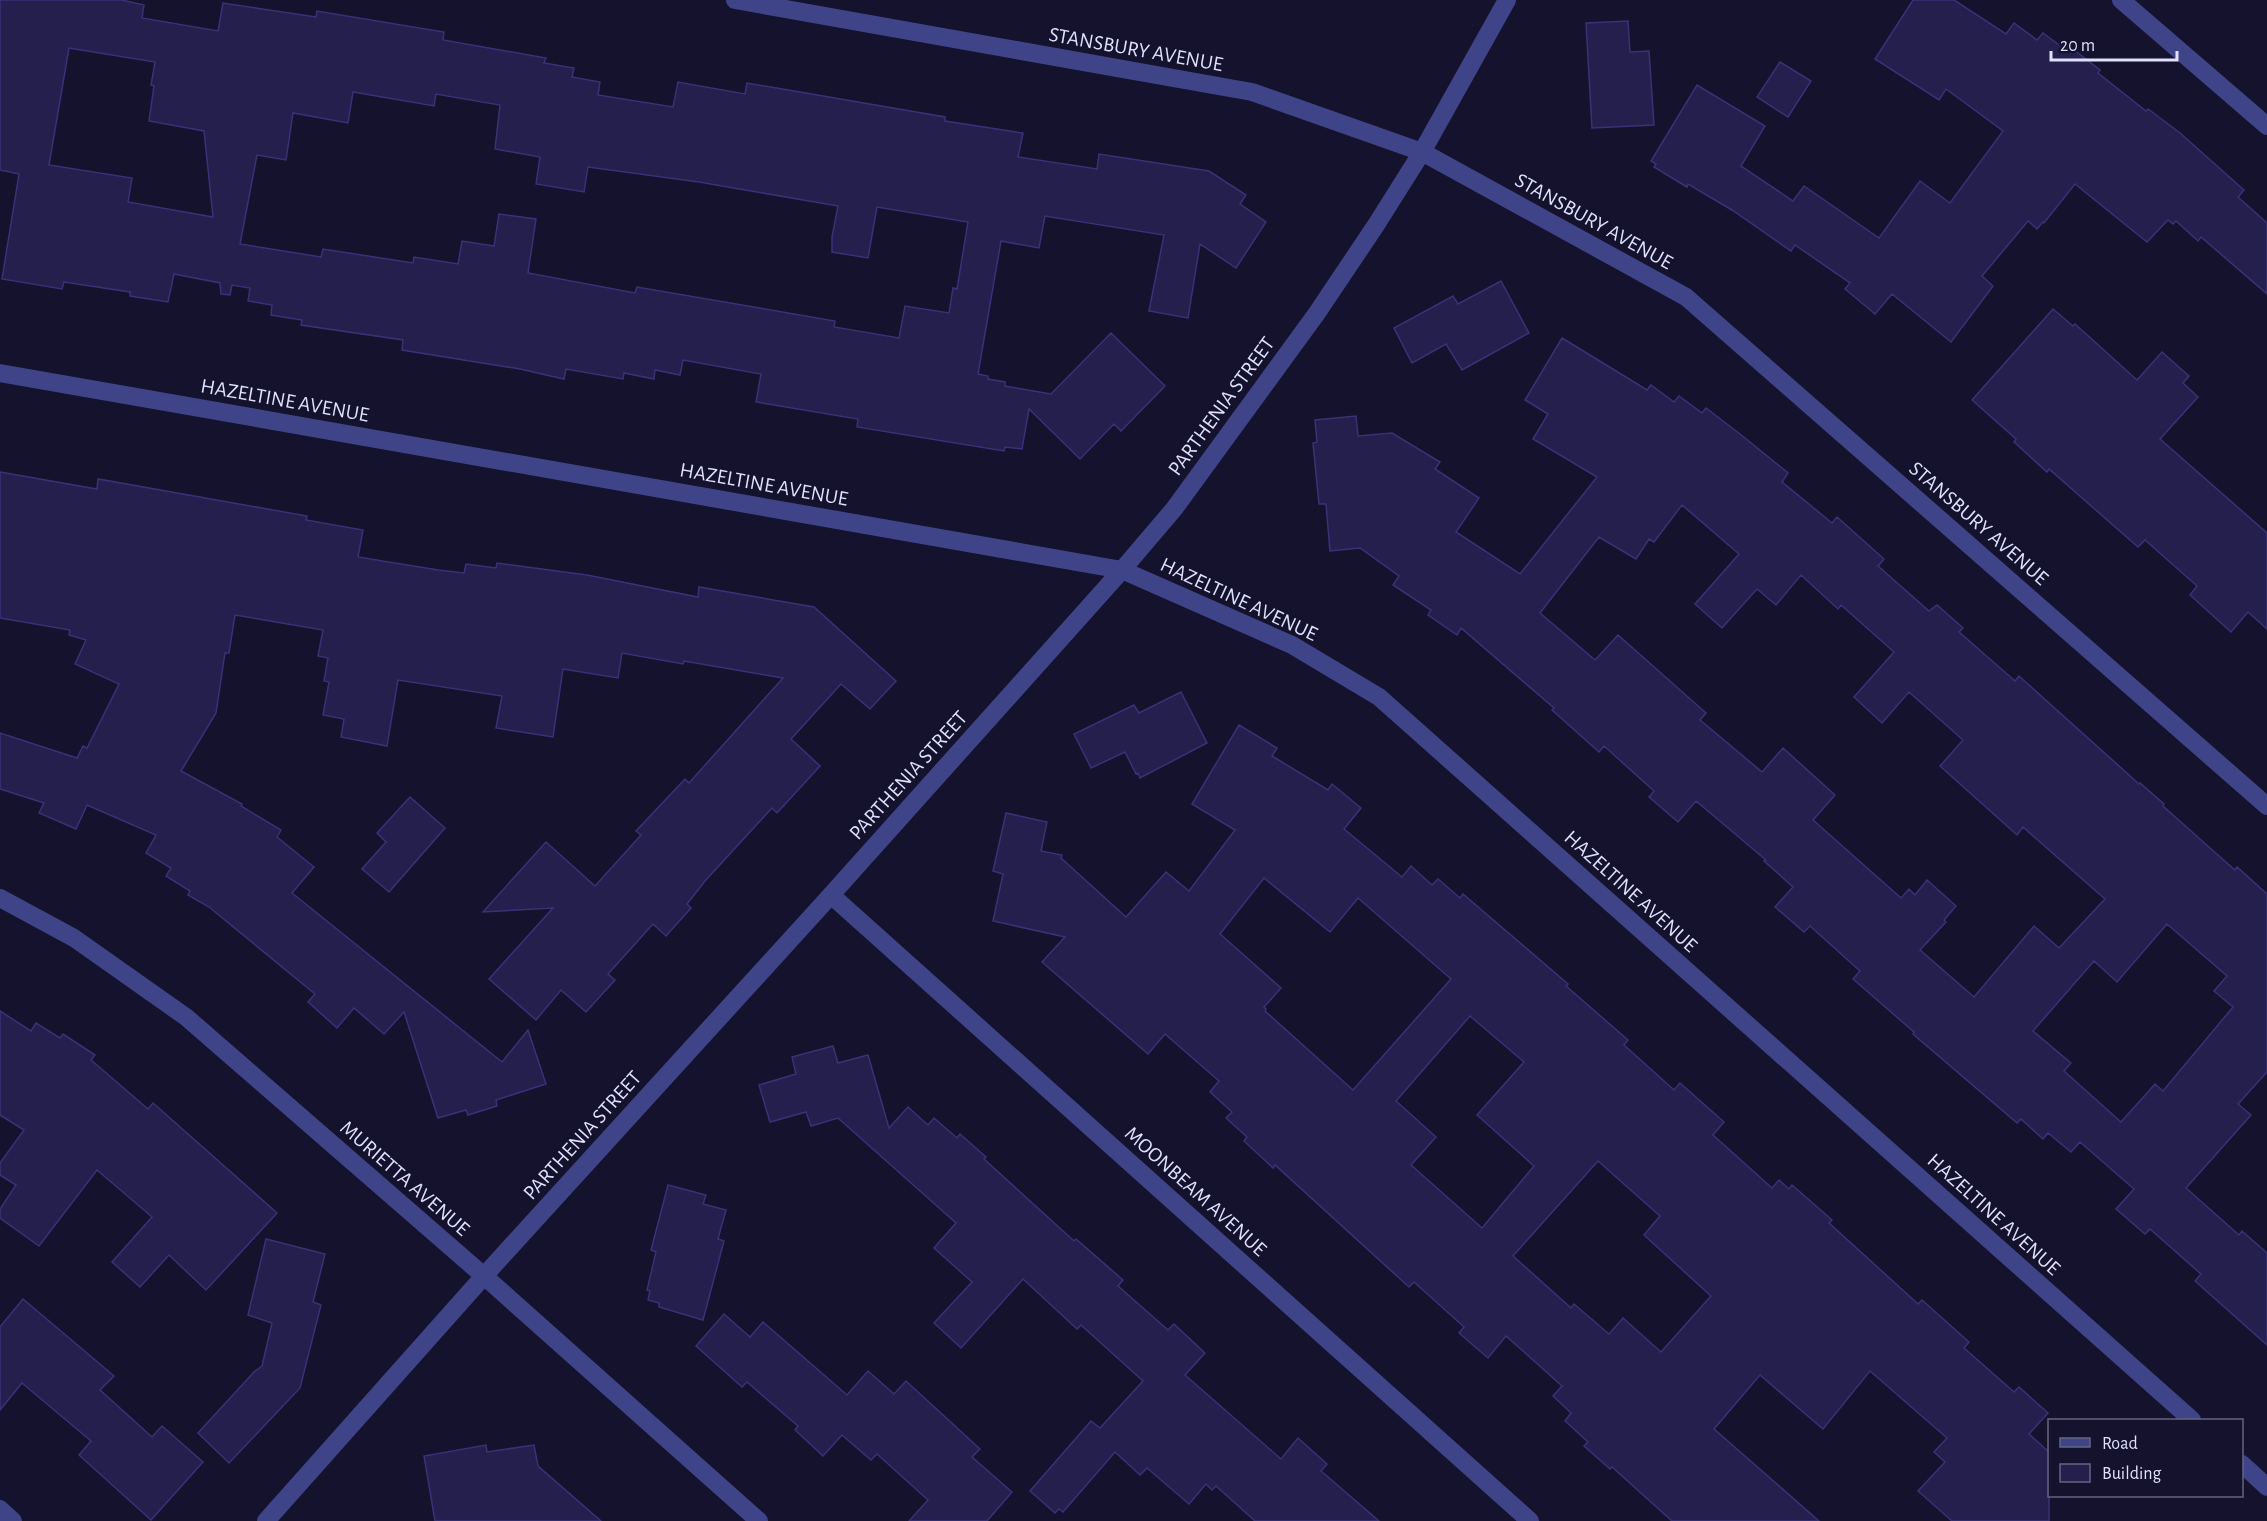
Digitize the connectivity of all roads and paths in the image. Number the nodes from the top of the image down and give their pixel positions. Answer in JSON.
{"nodes":[{"id":1,"x":735,"y":0,"type":"edge"},
{"id":2,"x":1507,"y":0,"type":"edge"},
{"id":3,"x":2121,"y":0,"type":"edge"},
{"id":4,"x":2267,"y":126,"type":"edge"},
{"id":5,"x":1422,"y":152,"type":"junction"},
{"id":6,"x":0,"y":373,"type":"edge"},
{"id":7,"x":1122,"y":570,"type":"junction"},
{"id":8,"x":2267,"y":806,"type":"edge"},
{"id":9,"x":831,"y":895,"type":"junction"},
{"id":10,"x":0,"y":898,"type":"edge"},
{"id":11,"x":483,"y":1276,"type":"junction"},
{"id":12,"x":2191,"y":1419,"type":"edge"},
{"id":13,"x":2243,"y":1466,"type":"edge"},
{"id":14,"x":2267,"y":1487,"type":"edge"},
{"id":15,"x":0,"y":1509,"type":"edge"},
{"id":16,"x":13,"y":1521,"type":"edge"},
{"id":17,"x":266,"y":1521,"type":"edge"},
{"id":18,"x":759,"y":1521,"type":"edge"},
{"id":19,"x":1530,"y":1521,"type":"edge"}],
"edges":[{"from":1,"to":5,"type":"street","name":"STANSBURY AVENUE"},
{"from":2,"to":5,"type":"street","name":"PARTHENIA STREET"},
{"from":3,"to":4,"type":"street"},
{"from":5,"to":7,"type":"street","name":"PARTHENIA STREET"},
{"from":5,"to":8,"type":"street","name":"STANSBURY AVENUE"},
{"from":6,"to":7,"type":"street","name":"HAZELTINE AVENUE"},
{"from":7,"to":9,"type":"street","name":"PARTHENIA STREET"},
{"from":7,"to":12,"type":"street","name":"HAZELTINE AVENUE"},
{"from":9,"to":11,"type":"street","name":"PARTHENIA STREET"},
{"from":9,"to":19,"type":"street","name":"MOONBEAM AVENUE"},
{"from":10,"to":11,"type":"street","name":"MURIETTA AVENUE"},
{"from":11,"to":17,"type":"street","name":"PARTHENIA STREET"},
{"from":11,"to":18,"type":"street","name":"MURIETTA AVENUE"},
{"from":13,"to":14,"type":"street"},
{"from":15,"to":16,"type":"street"}]}
